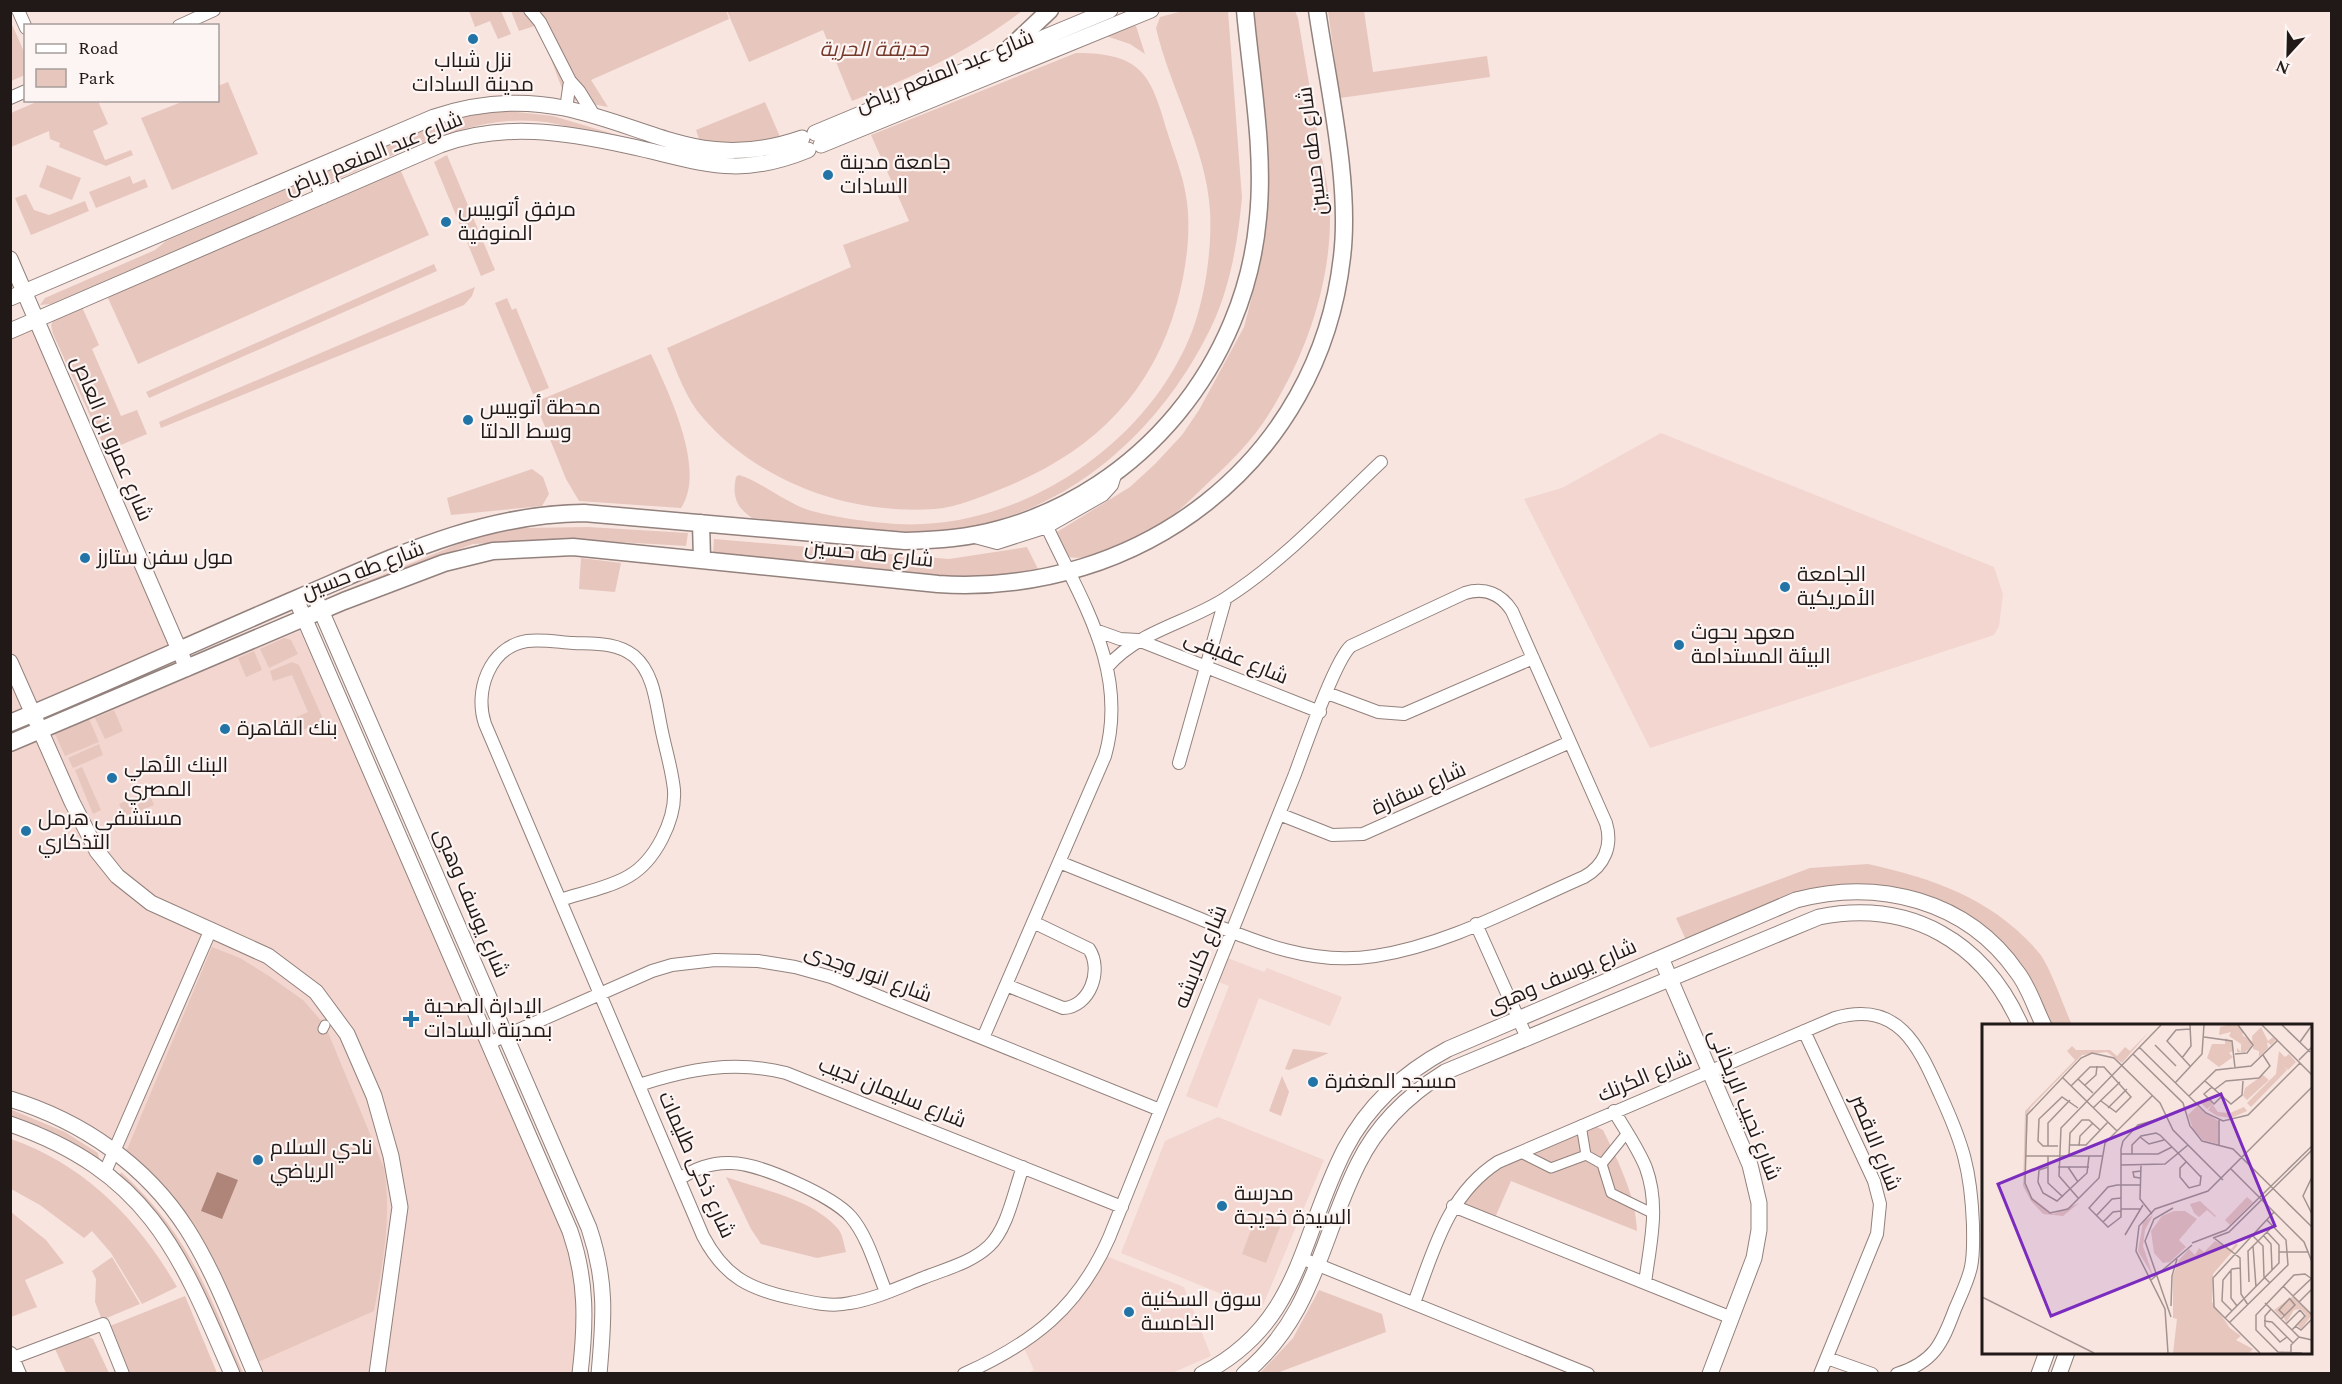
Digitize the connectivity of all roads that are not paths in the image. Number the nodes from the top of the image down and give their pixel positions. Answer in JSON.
{"nodes":[{"id":1,"x":18,"y":10,"type":"edge"},
{"id":2,"x":214,"y":10,"type":"edge"},
{"id":3,"x":530,"y":10,"type":"edge"},
{"id":4,"x":1050,"y":10,"type":"edge"},
{"id":5,"x":1110,"y":10,"type":"edge"},
{"id":6,"x":1245,"y":10,"type":"edge"},
{"id":7,"x":1317,"y":10,"type":"edge"},
{"id":8,"x":1145,"y":12,"type":"edge"},
{"id":9,"x":24,"y":24,"type":"edge"},
{"id":10,"x":183,"y":24,"type":"edge"},
{"id":11,"x":999,"y":58,"type":"junction"},
{"id":12,"x":570,"y":81,"type":"junction"},
{"id":13,"x":24,"y":92,"type":"edge"},
{"id":14,"x":10,"y":98,"type":"edge"},
{"id":15,"x":566,"y":109,"type":"junction"},
{"id":16,"x":595,"y":117,"type":"junction"},
{"id":17,"x":635,"y":128,"type":"junction"},
{"id":18,"x":812,"y":142,"type":"junction"},
{"id":19,"x":630,"y":146,"type":"junction"},
{"id":20,"x":312,"y":169,"type":"junction"},
{"id":21,"x":323,"y":196,"type":"junction"},
{"id":22,"x":10,"y":259,"type":"edge"},
{"id":23,"x":18,"y":294,"type":"edge"},
{"id":24,"x":37,"y":320,"type":"junction"},
{"id":25,"x":10,"y":331,"type":"edge"},
{"id":26,"x":1381,"y":462,"type":"dead end"},
{"id":27,"x":1116,"y":472,"type":"junction"},
{"id":28,"x":701,"y":523,"type":"junction"},
{"id":29,"x":1047,"y":527,"type":"junction"},
{"id":30,"x":971,"y":536,"type":"junction"},
{"id":31,"x":702,"y":559,"type":"junction"},
{"id":32,"x":1068,"y":573,"type":"junction"},
{"id":33,"x":313,"y":592,"type":"junction"},
{"id":34,"x":296,"y":598,"type":"junction"},
{"id":35,"x":1225,"y":600,"type":"junction"},
{"id":36,"x":321,"y":611,"type":"junction"},
{"id":37,"x":305,"y":618,"type":"junction"},
{"id":38,"x":1095,"y":630,"type":"junction"},
{"id":39,"x":1138,"y":640,"type":"junction"},
{"id":40,"x":179,"y":648,"type":"junction"},
{"id":41,"x":1533,"y":658,"type":"junction"},
{"id":42,"x":10,"y":662,"type":"edge"},
{"id":43,"x":1108,"y":666,"type":"junction"},
{"id":44,"x":1206,"y":667,"type":"junction"},
{"id":45,"x":187,"y":668,"type":"junction"},
{"id":46,"x":1327,"y":693,"type":"junction"},
{"id":47,"x":1320,"y":712,"type":"junction"},
{"id":48,"x":33,"y":714,"type":"junction"},
{"id":49,"x":10,"y":723,"type":"edge"},
{"id":50,"x":40,"y":730,"type":"junction"},
{"id":51,"x":1570,"y":742,"type":"junction"},
{"id":52,"x":10,"y":743,"type":"edge"},
{"id":53,"x":1179,"y":763,"type":"dead end"},
{"id":54,"x":1279,"y":814,"type":"junction"},
{"id":55,"x":1059,"y":862,"type":"junction"},
{"id":56,"x":560,"y":900,"type":"junction"},
{"id":57,"x":1033,"y":922,"type":"junction"},
{"id":58,"x":1476,"y":924,"type":"junction"},
{"id":59,"x":211,"y":929,"type":"junction"},
{"id":60,"x":1232,"y":932,"type":"junction"},
{"id":61,"x":1661,"y":958,"type":"junction"},
{"id":62,"x":1670,"y":979,"type":"junction"},
{"id":63,"x":1006,"y":985,"type":"junction"},
{"id":64,"x":600,"y":994,"type":"junction"},
{"id":65,"x":1518,"y":1019,"type":"junction"},
{"id":66,"x":2020,"y":1024,"type":"edge"},
{"id":67,"x":2043,"y":1024,"type":"edge"},
{"id":68,"x":1804,"y":1031,"type":"junction"},
{"id":69,"x":505,"y":1035,"type":"junction"},
{"id":70,"x":983,"y":1038,"type":"junction"},
{"id":71,"x":1527,"y":1038,"type":"junction"},
{"id":72,"x":489,"y":1043,"type":"junction"},
{"id":73,"x":1710,"y":1071,"type":"junction"},
{"id":74,"x":639,"y":1085,"type":"junction"},
{"id":75,"x":10,"y":1099,"type":"edge"},
{"id":76,"x":1161,"y":1110,"type":"junction"},
{"id":77,"x":1614,"y":1111,"type":"junction"},
{"id":78,"x":10,"y":1124,"type":"edge"},
{"id":79,"x":1581,"y":1125,"type":"junction"},
{"id":80,"x":1627,"y":1133,"type":"junction"},
{"id":81,"x":115,"y":1150,"type":"junction"},
{"id":82,"x":1519,"y":1152,"type":"junction"},
{"id":83,"x":1586,"y":1155,"type":"junction"},
{"id":84,"x":1602,"y":1164,"type":"junction"},
{"id":85,"x":1023,"y":1167,"type":"junction"},
{"id":86,"x":105,"y":1172,"type":"junction"},
{"id":87,"x":679,"y":1179,"type":"junction"},
{"id":88,"x":1453,"y":1206,"type":"junction"},
{"id":89,"x":1122,"y":1207,"type":"junction"},
{"id":90,"x":1654,"y":1214,"type":"junction"},
{"id":91,"x":1301,"y":1258,"type":"junction"},
{"id":92,"x":1319,"y":1265,"type":"junction"},
{"id":93,"x":1645,"y":1283,"type":"junction"},
{"id":94,"x":886,"y":1292,"type":"junction"},
{"id":95,"x":1414,"y":1304,"type":"junction"},
{"id":96,"x":1732,"y":1318,"type":"junction"},
{"id":97,"x":2047,"y":1354,"type":"edge"},
{"id":98,"x":2067,"y":1354,"type":"edge"},
{"id":99,"x":12,"y":1355,"type":"edge"},
{"id":100,"x":1827,"y":1358,"type":"junction"},
{"id":101,"x":20,"y":1374,"type":"edge"},
{"id":102,"x":123,"y":1374,"type":"edge"},
{"id":103,"x":232,"y":1374,"type":"edge"},
{"id":104,"x":255,"y":1374,"type":"edge"},
{"id":105,"x":377,"y":1374,"type":"edge"},
{"id":106,"x":580,"y":1374,"type":"edge"},
{"id":107,"x":599,"y":1374,"type":"edge"},
{"id":108,"x":964,"y":1374,"type":"edge"},
{"id":109,"x":1202,"y":1374,"type":"edge"},
{"id":110,"x":1244,"y":1374,"type":"edge"},
{"id":111,"x":1588,"y":1374,"type":"edge"},
{"id":112,"x":1710,"y":1374,"type":"edge"},
{"id":113,"x":1820,"y":1374,"type":"edge"},
{"id":114,"x":1872,"y":1374,"type":"edge"},
{"id":115,"x":1897,"y":1374,"type":"edge"},
{"id":116,"x":2039,"y":1374,"type":"edge"},
{"id":117,"x":2059,"y":1374,"type":"edge"}],
"edges":[{"from":1,"to":9,"type":"street"},
{"from":2,"to":10,"type":"street"},
{"from":3,"to":12,"type":"street"},
{"from":4,"to":11,"type":"main road"},
{"from":5,"to":11,"type":"street","name":"شارع عبد المنعم رياض"},
{"from":6,"to":27,"type":"main road","name":"شارع طه حسين"},
{"from":7,"to":32,"type":"main road","name":"شارع طه حسين"},
{"from":8,"to":18,"type":"street","name":"شارع عبد المنعم رياض"},
{"from":11,"to":18,"type":"street","name":"شارع عبد المنعم رياض"},
{"from":12,"to":15,"type":"street"},
{"from":12,"to":16,"type":"street"},
{"from":13,"to":14,"type":"street"},
{"from":15,"to":16,"type":"street","name":"شارع عبد المنعم رياض"},
{"from":15,"to":20,"type":"street","name":"شارع عبد المنعم رياض"},
{"from":16,"to":17,"type":"street","name":"شارع عبد المنعم رياض"},
{"from":17,"to":18,"type":"street","name":"شارع عبد المنعم رياض"},
{"from":17,"to":19,"type":"street"},
{"from":18,"to":19,"type":"street","name":"شارع عبد المنعم رياض"},
{"from":19,"to":21,"type":"street","name":"شارع عبد المنعم رياض"},
{"from":20,"to":21,"type":"street"},
{"from":20,"to":23,"type":"street","name":"شارع عبد المنعم رياض"},
{"from":21,"to":24,"type":"street","name":"شارع عبد المنعم رياض"},
{"from":22,"to":23,"type":"street","name":"شارع عمرو بن العاص"},
{"from":23,"to":24,"type":"street","name":"شارع عمرو بن العاص"},
{"from":24,"to":25,"type":"street","name":"شارع عبد المنعم رياض"},
{"from":24,"to":40,"type":"street","name":"شارع عمرو بن العاص"},
{"from":26,"to":35,"type":"street"},
{"from":27,"to":29,"type":"street"},
{"from":27,"to":30,"type":"main road","name":"شارع طه حسين"},
{"from":28,"to":30,"type":"main road","name":"شارع طه حسين"},
{"from":28,"to":31,"type":"main road"},
{"from":28,"to":33,"type":"main road","name":"شارع طه حسين"},
{"from":29,"to":30,"type":"street"},
{"from":29,"to":32,"type":"street"},
{"from":31,"to":32,"type":"main road","name":"شارع طه حسين"},
{"from":31,"to":36,"type":"main road","name":"شارع طه حسين"},
{"from":32,"to":38,"type":"street"},
{"from":33,"to":34,"type":"main road","name":"شارع طه حسين"},
{"from":33,"to":36,"type":"street","name":"شارع يوسف وهبى"},
{"from":34,"to":37,"type":"street","name":"شارع يوسف وهبى"},
{"from":34,"to":40,"type":"main road","name":"شارع طه حسين"},
{"from":35,"to":39,"type":"street"},
{"from":35,"to":44,"type":"street"},
{"from":36,"to":37,"type":"main road","name":"شارع طه حسين"},
{"from":36,"to":69,"type":"street","name":"شارع يوسف وهبى"},
{"from":37,"to":45,"type":"main road","name":"شارع طه حسين"},
{"from":37,"to":72,"type":"street","name":"شارع يوسف وهبى"},
{"from":38,"to":39,"type":"street","name":"شارع عفيفى"},
{"from":38,"to":43,"type":"street"},
{"from":39,"to":43,"type":"street"},
{"from":39,"to":44,"type":"street","name":"شارع عفيفى"},
{"from":40,"to":45,"type":"street","name":"شارع عمرو بن العاص"},
{"from":40,"to":48,"type":"main road","name":"شارع طه حسين"},
{"from":41,"to":46,"type":"street"},
{"from":41,"to":46,"type":"street","name":"شارع كلابشه"},
{"from":41,"to":51,"type":"street"},
{"from":42,"to":48,"type":"street"},
{"from":43,"to":55,"type":"street"},
{"from":44,"to":47,"type":"street","name":"شارع عفيفى"},
{"from":44,"to":53,"type":"street"},
{"from":45,"to":50,"type":"main road","name":"شارع طه حسين"},
{"from":46,"to":47,"type":"street","name":"شارع كلابشه"},
{"from":47,"to":54,"type":"street","name":"شارع كلابشه"},
{"from":48,"to":49,"type":"main road","name":"شارع طه حسين"},
{"from":48,"to":50,"type":"street"},
{"from":50,"to":52,"type":"main road","name":"شارع طه حسين"},
{"from":50,"to":59,"type":"street"},
{"from":51,"to":54,"type":"street","name":"شارع سقارة"},
{"from":51,"to":58,"type":"street"},
{"from":54,"to":60,"type":"street","name":"شارع كلابشه"},
{"from":55,"to":57,"type":"street"},
{"from":55,"to":60,"type":"street"},
{"from":56,"to":56,"type":"street","name":"شارع ذكى طليمات"},
{"from":56,"to":64,"type":"street","name":"شارع ذكى طليمات"},
{"from":57,"to":63,"type":"street"},
{"from":57,"to":63,"type":"street"},
{"from":58,"to":60,"type":"street"},
{"from":58,"to":65,"type":"street"},
{"from":59,"to":81,"type":"street"},
{"from":59,"to":105,"type":"street"},
{"from":60,"to":76,"type":"street","name":"شارع كلابشه"},
{"from":61,"to":62,"type":"street","name":"شارع نجيب الريحانى"},
{"from":61,"to":65,"type":"street","name":"شارع يوسف وهبى"},
{"from":61,"to":67,"type":"street","name":"شارع يوسف وهبى"},
{"from":62,"to":66,"type":"street","name":"شارع يوسف وهبى"},
{"from":62,"to":71,"type":"street","name":"شارع يوسف وهبى"},
{"from":62,"to":73,"type":"street","name":"شارع نجيب الريحانى"},
{"from":63,"to":70,"type":"street"},
{"from":64,"to":69,"type":"street","name":"شارع انور وجدى"},
{"from":64,"to":70,"type":"street","name":"شارع انور وجدى"},
{"from":64,"to":74,"type":"street","name":"شارع ذكى طليمات"},
{"from":65,"to":71,"type":"street"},
{"from":65,"to":91,"type":"street","name":"شارع يوسف وهبى"},
{"from":68,"to":73,"type":"street","name":"شارع الكرنك"},
{"from":68,"to":100,"type":"street","name":"شارع الاقصر"},
{"from":68,"to":115,"type":"street","name":"شارع الكرنك"},
{"from":69,"to":72,"type":"street","name":"شارع انور وجدى"},
{"from":69,"to":107,"type":"street","name":"شارع يوسف وهبى"},
{"from":70,"to":76,"type":"street","name":"شارع انور وجدى"},
{"from":71,"to":92,"type":"street","name":"شارع يوسف وهبى"},
{"from":72,"to":106,"type":"street","name":"شارع يوسف وهبى"},
{"from":73,"to":77,"type":"street","name":"شارع الكرنك"},
{"from":73,"to":96,"type":"street","name":"شارع نجيب الريحانى"},
{"from":74,"to":85,"type":"street","name":"شارع سليمان نجيب"},
{"from":74,"to":87,"type":"street","name":"شارع ذكى طليمات"},
{"from":75,"to":81,"type":"street"},
{"from":76,"to":89,"type":"street","name":"شارع كلابشه"},
{"from":77,"to":79,"type":"street","name":"شارع الكرنك"},
{"from":77,"to":80,"type":"street"},
{"from":78,"to":86,"type":"street"},
{"from":79,"to":82,"type":"street","name":"شارع الكرنك"},
{"from":79,"to":83,"type":"street"},
{"from":80,"to":84,"type":"street"},
{"from":80,"to":90,"type":"street"},
{"from":81,"to":86,"type":"street"},
{"from":81,"to":104,"type":"street"},
{"from":82,"to":83,"type":"street"},
{"from":82,"to":88,"type":"street","name":"شارع الكرنك"},
{"from":83,"to":84,"type":"street"},
{"from":84,"to":90,"type":"street"},
{"from":85,"to":89,"type":"street","name":"شارع سليمان نجيب"},
{"from":85,"to":94,"type":"street","name":"شارع ذكى طليمات"},
{"from":86,"to":103,"type":"street"},
{"from":87,"to":94,"type":"street"},
{"from":87,"to":94,"type":"street","name":"شارع ذكى طليمات"},
{"from":88,"to":93,"type":"street"},
{"from":88,"to":95,"type":"street","name":"شارع الكرنك"},
{"from":89,"to":108,"type":"street","name":"شارع كلابشه"},
{"from":90,"to":93,"type":"street"},
{"from":91,"to":92,"type":"street"},
{"from":91,"to":109,"type":"street","name":"شارع يوسف وهبى"},
{"from":92,"to":95,"type":"street"},
{"from":92,"to":110,"type":"street","name":"شارع يوسف وهبى"},
{"from":93,"to":96,"type":"street"},
{"from":95,"to":111,"type":"street"},
{"from":96,"to":112,"type":"street","name":"شارع نجيب الريحانى"},
{"from":97,"to":116,"type":"street"},
{"from":98,"to":117,"type":"street"},
{"from":99,"to":101,"type":"street"},
{"from":99,"to":102,"type":"street"},
{"from":100,"to":113,"type":"street","name":"شارع الاقصر"},
{"from":100,"to":114,"type":"street"}]}
